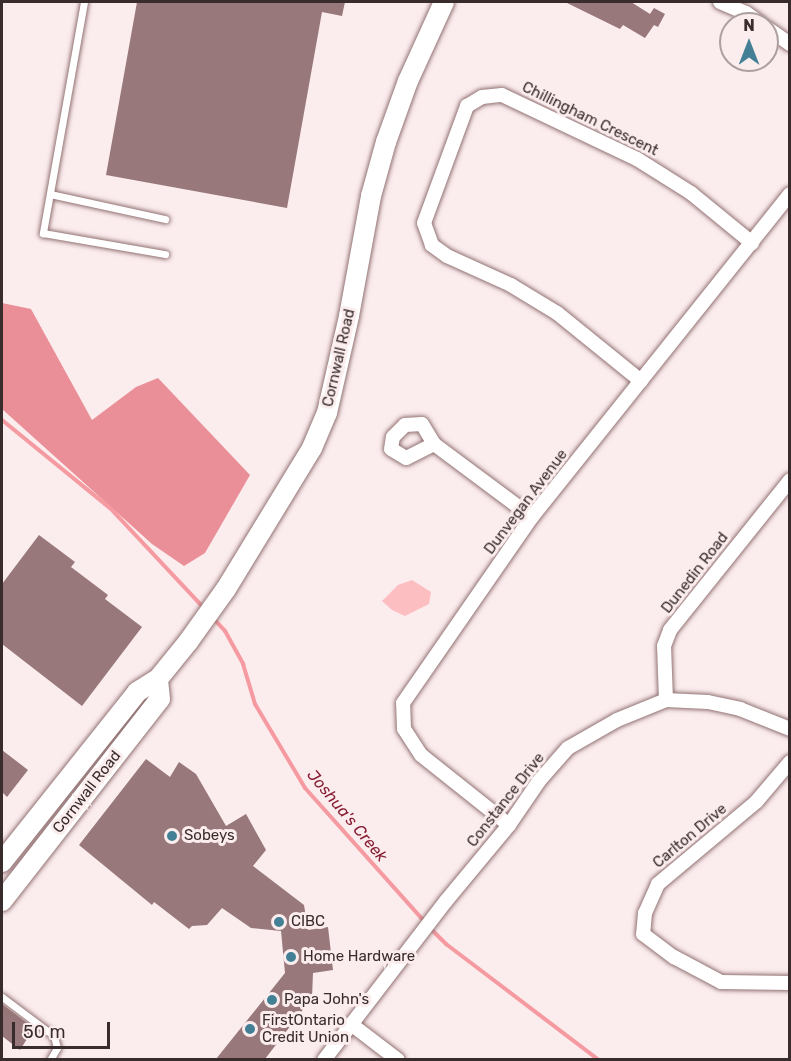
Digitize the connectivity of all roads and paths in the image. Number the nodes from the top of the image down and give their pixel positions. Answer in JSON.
{"nodes":[{"id":1,"x":84,"y":2,"type":"edge"},
{"id":2,"x":444,"y":2,"type":"edge"},
{"id":3,"x":720,"y":2,"type":"edge"},
{"id":4,"x":744,"y":12,"type":"edge"},
{"id":5,"x":50,"y":194,"type":"junction"},
{"id":6,"x":789,"y":194,"type":"edge"},
{"id":7,"x":165,"y":219,"type":"dead end"},
{"id":8,"x":752,"y":243,"type":"junction"},
{"id":9,"x":165,"y":254,"type":"dead end"},
{"id":10,"x":641,"y":381,"type":"junction"},
{"id":11,"x":434,"y":444,"type":"dead end"},
{"id":12,"x":789,"y":480,"type":"edge"},
{"id":13,"x":532,"y":517,"type":"junction"},
{"id":14,"x":158,"y":680,"type":"junction"},
{"id":15,"x":666,"y":700,"type":"junction"},
{"id":16,"x":789,"y":729,"type":"edge"},
{"id":17,"x":789,"y":762,"type":"edge"},
{"id":18,"x":509,"y":825,"type":"junction"},
{"id":19,"x":2,"y":862,"type":"edge"},
{"id":20,"x":2,"y":901,"type":"edge"},
{"id":21,"x":789,"y":984,"type":"edge"},
{"id":22,"x":2,"y":997,"type":"edge"},
{"id":23,"x":351,"y":1024,"type":"junction"},
{"id":24,"x":50,"y":1059,"type":"edge"},
{"id":25,"x":324,"y":1059,"type":"edge"},
{"id":26,"x":399,"y":1059,"type":"edge"}],
"edges":[{"from":1,"to":5,"type":"lane"},
{"from":2,"to":14,"type":"main road","name":"Cornwall Road"},
{"from":3,"to":4,"type":"street"},
{"from":5,"to":7,"type":"lane"},
{"from":5,"to":9,"type":"lane"},
{"from":6,"to":8,"type":"street","name":"Dunvegan Avenue"},
{"from":8,"to":10,"type":"street","name":"Dunvegan Avenue"},
{"from":8,"to":10,"type":"street","name":"Chillingham Crescent"},
{"from":10,"to":13,"type":"street","name":"Dunvegan Avenue"},
{"from":11,"to":13,"type":"street"},
{"from":12,"to":15,"type":"street","name":"Dunedin Road"},
{"from":13,"to":18,"type":"street","name":"Dunvegan Avenue"},
{"from":14,"to":19,"type":"main road","name":"Cornwall Road"},
{"from":14,"to":20,"type":"main road","name":"Cornwall Road"},
{"from":15,"to":16,"type":"street","name":"Constance Drive"},
{"from":15,"to":18,"type":"street","name":"Constance Drive"},
{"from":17,"to":21,"type":"street","name":"Carlton Drive"},
{"from":18,"to":23,"type":"street","name":"Constance Drive"},
{"from":22,"to":24,"type":"lane"},
{"from":23,"to":25,"type":"street","name":"Constance Drive"},
{"from":23,"to":26,"type":"street"}]}
